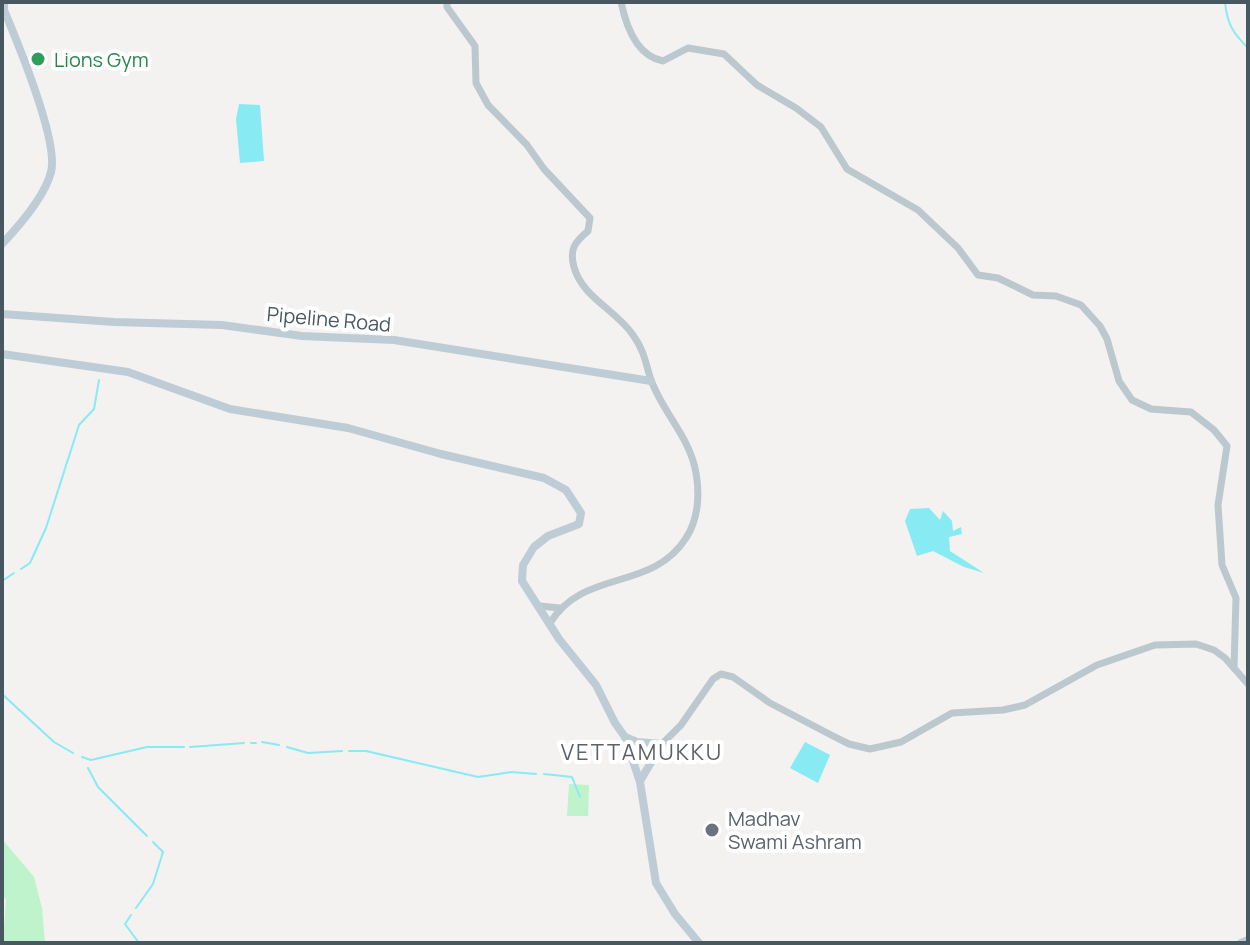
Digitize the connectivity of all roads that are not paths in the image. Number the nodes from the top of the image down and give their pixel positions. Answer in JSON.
{"nodes":[{"id":1,"x":4,"y":2,"type":"edge"},
{"id":2,"x":447,"y":2,"type":"edge"},
{"id":3,"x":621,"y":2,"type":"edge"},
{"id":4,"x":2,"y":244,"type":"edge"},
{"id":5,"x":2,"y":314,"type":"edge"},
{"id":6,"x":2,"y":354,"type":"edge"},
{"id":7,"x":651,"y":381,"type":"junction"},
{"id":8,"x":540,"y":606,"type":"junction"},
{"id":9,"x":560,"y":608,"type":"junction"},
{"id":10,"x":550,"y":623,"type":"junction"},
{"id":11,"x":1235,"y":655,"type":"junction"},
{"id":12,"x":1225,"y":658,"type":"junction"},
{"id":13,"x":1234,"y":668,"type":"junction"},
{"id":14,"x":1248,"y":684,"type":"edge"},
{"id":15,"x":625,"y":737,"type":"junction"},
{"id":16,"x":662,"y":744,"type":"junction"},
{"id":17,"x":640,"y":782,"type":"junction"},
{"id":18,"x":1248,"y":940,"type":"edge"},
{"id":19,"x":699,"y":943,"type":"edge"},
{"id":20,"x":1241,"y":943,"type":"edge"}],
"edges":[{"from":1,"to":4,"type":"main road"},
{"from":2,"to":7,"type":"street"},
{"from":3,"to":11,"type":"street"},
{"from":5,"to":7,"type":"main road","name":"Pipeline Road"},
{"from":6,"to":8,"type":"main road"},
{"from":7,"to":9,"type":"street"},
{"from":8,"to":9,"type":"street"},
{"from":8,"to":10,"type":"main road"},
{"from":9,"to":10,"type":"street"},
{"from":10,"to":15,"type":"main road"},
{"from":11,"to":12,"type":"street"},
{"from":11,"to":13,"type":"street"},
{"from":12,"to":13,"type":"street"},
{"from":12,"to":16,"type":"street"},
{"from":13,"to":14,"type":"street"},
{"from":15,"to":16,"type":"main road"},
{"from":15,"to":17,"type":"main road"},
{"from":16,"to":17,"type":"main road"},
{"from":17,"to":19,"type":"main road"},
{"from":18,"to":20,"type":"main road"}]}
